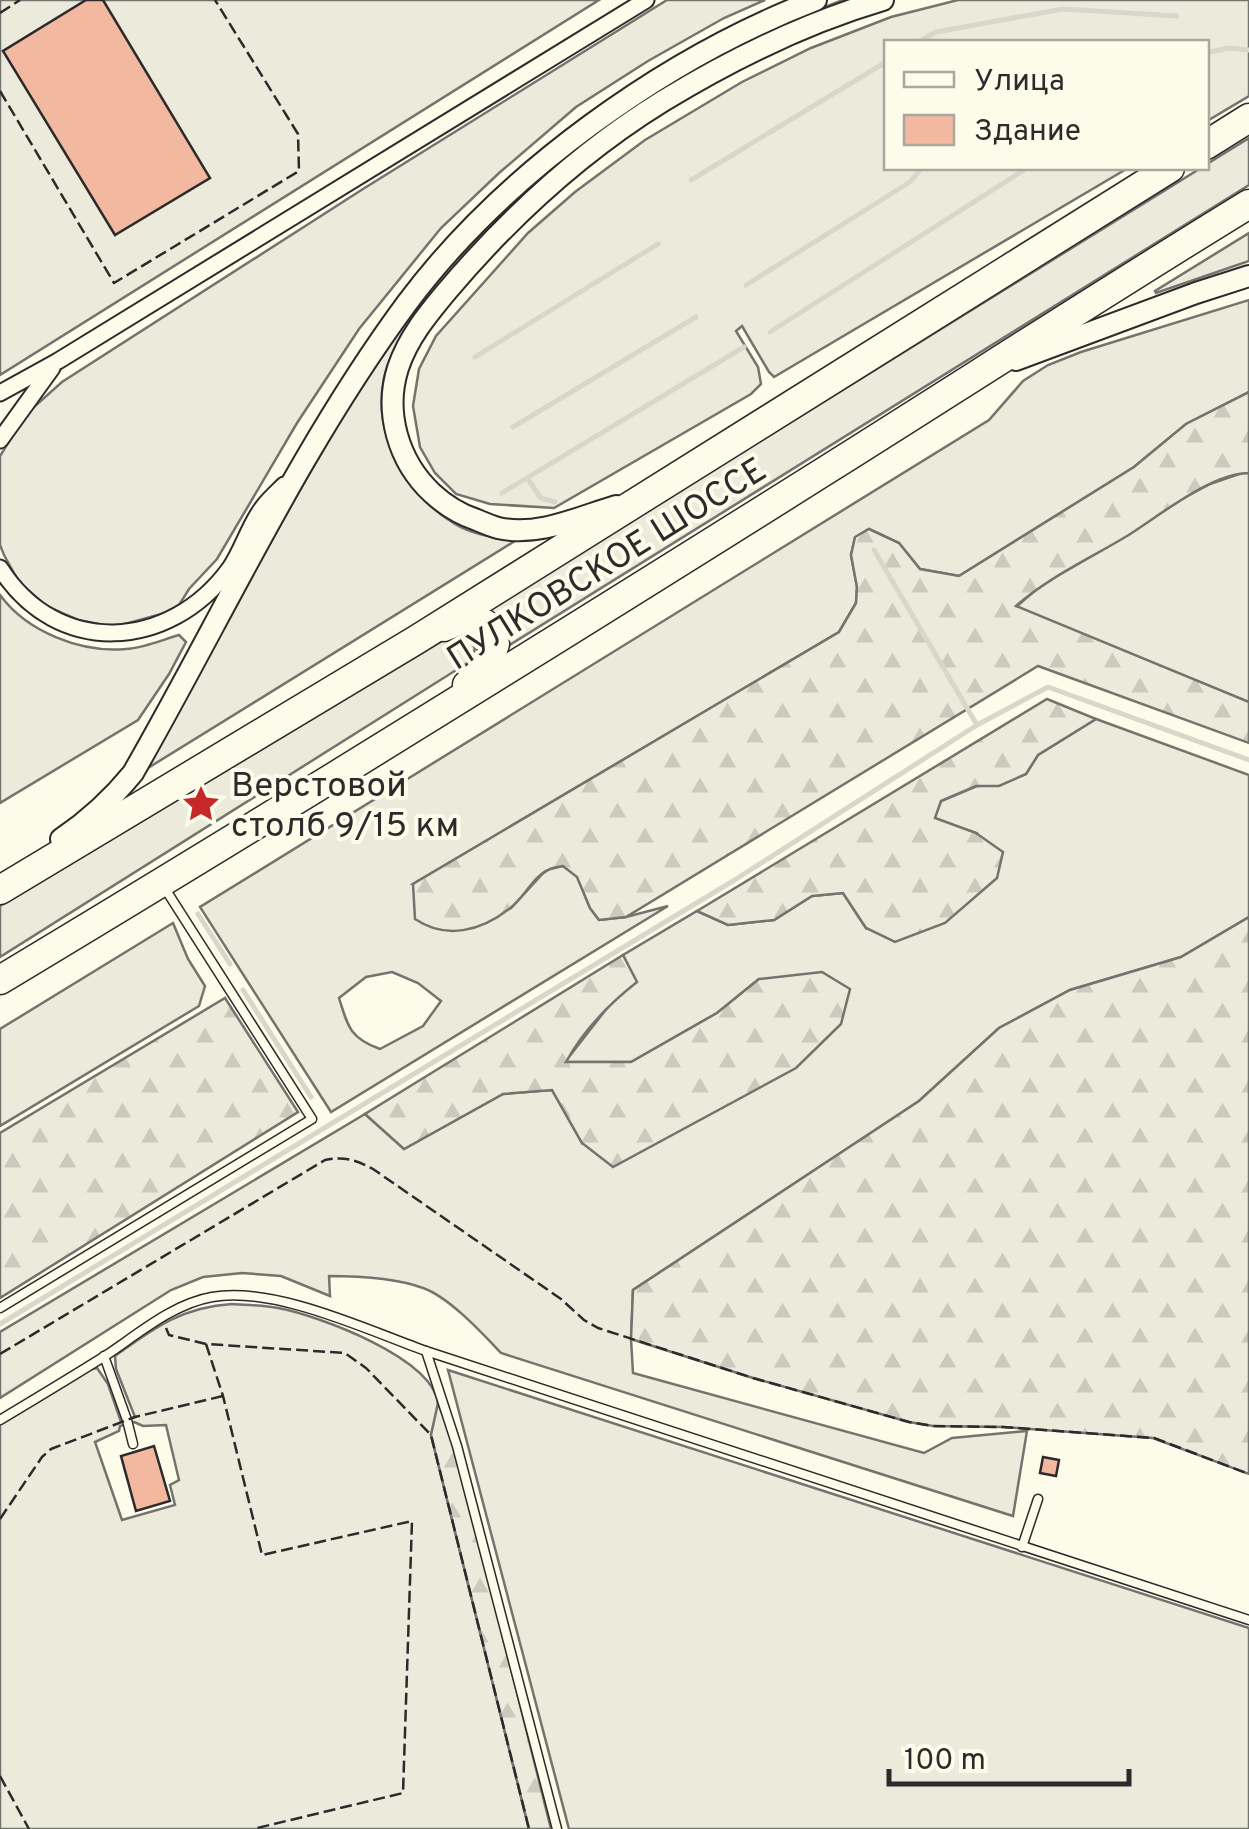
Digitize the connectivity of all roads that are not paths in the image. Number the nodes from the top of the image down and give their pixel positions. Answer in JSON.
{"nodes":[{"id":1,"x":646,"y":0,"type":"edge"},
{"id":2,"x":816,"y":0,"type":"edge"},
{"id":3,"x":883,"y":0,"type":"edge"},
{"id":4,"x":1249,"y":118,"type":"edge"},
{"id":5,"x":1209,"y":143,"type":"edge"},
{"id":6,"x":1167,"y":170,"type":"edge"},
{"id":7,"x":1249,"y":204,"type":"edge"},
{"id":8,"x":1249,"y":276,"type":"edge"},
{"id":9,"x":58,"y":361,"type":"junction"},
{"id":10,"x":976,"y":376,"type":"junction"},
{"id":11,"x":0,"y":393,"type":"edge"},
{"id":12,"x":0,"y":440,"type":"edge"},
{"id":13,"x":298,"y":472,"type":"junction"},
{"id":14,"x":642,"y":498,"type":"junction"},
{"id":15,"x":0,"y":568,"type":"edge"},
{"id":16,"x":416,"y":640,"type":"junction"},
{"id":17,"x":444,"y":708,"type":"junction"},
{"id":18,"x":28,"y":874,"type":"junction"},
{"id":19,"x":162,"y":883,"type":"junction"},
{"id":20,"x":0,"y":890,"type":"edge"},
{"id":21,"x":0,"y":980,"type":"edge"},
{"id":22,"x":0,"y":1308,"type":"edge"},
{"id":23,"x":426,"y":1352,"type":"junction"},
{"id":24,"x":104,"y":1356,"type":"junction"},
{"id":25,"x":0,"y":1420,"type":"edge"},
{"id":26,"x":132,"y":1444,"type":"dead end"},
{"id":27,"x":1038,"y":1499,"type":"dead end"},
{"id":28,"x":1022,"y":1547,"type":"junction"},
{"id":29,"x":1249,"y":1620,"type":"edge"},
{"id":30,"x":557,"y":1829,"type":"edge"}],
"edges":[{"from":1,"to":9,"type":"street"},
{"from":2,"to":13,"type":"main road"},
{"from":3,"to":14,"type":"main road"},
{"from":4,"to":5,"type":"highway"},
{"from":6,"to":14,"type":"highway","name":"ПУЛКОВСКОЕ ШОССЕ"},
{"from":7,"to":10,"type":"highway","name":"ПУЛКОВСКОЕ ШОССЕ"},
{"from":8,"to":10,"type":"main road"},
{"from":9,"to":11,"type":"street"},
{"from":9,"to":12,"type":"street"},
{"from":10,"to":17,"type":"highway","name":"ПУЛКОВСКОЕ ШОССЕ"},
{"from":13,"to":15,"type":"street"},
{"from":13,"to":18,"type":"main road"},
{"from":14,"to":16,"type":"highway","name":"ПУЛКОВСКОЕ ШОССЕ"},
{"from":16,"to":17,"type":"highway"},
{"from":16,"to":18,"type":"highway","name":"ПУЛКОВСКОЕ ШОССЕ"},
{"from":17,"to":19,"type":"highway","name":"ПУЛКОВСКОЕ ШОССЕ"},
{"from":18,"to":20,"type":"highway","name":"ПУЛКОВСКОЕ ШОССЕ"},
{"from":19,"to":21,"type":"highway","name":"ПУЛКОВСКОЕ ШОССЕ"},
{"from":19,"to":22,"type":"lane"},
{"from":23,"to":24,"type":"lane"},
{"from":23,"to":28,"type":"lane"},
{"from":23,"to":30,"type":"lane"},
{"from":24,"to":25,"type":"lane"},
{"from":24,"to":26,"type":"lane"},
{"from":27,"to":28,"type":"lane"},
{"from":28,"to":29,"type":"lane"}]}
